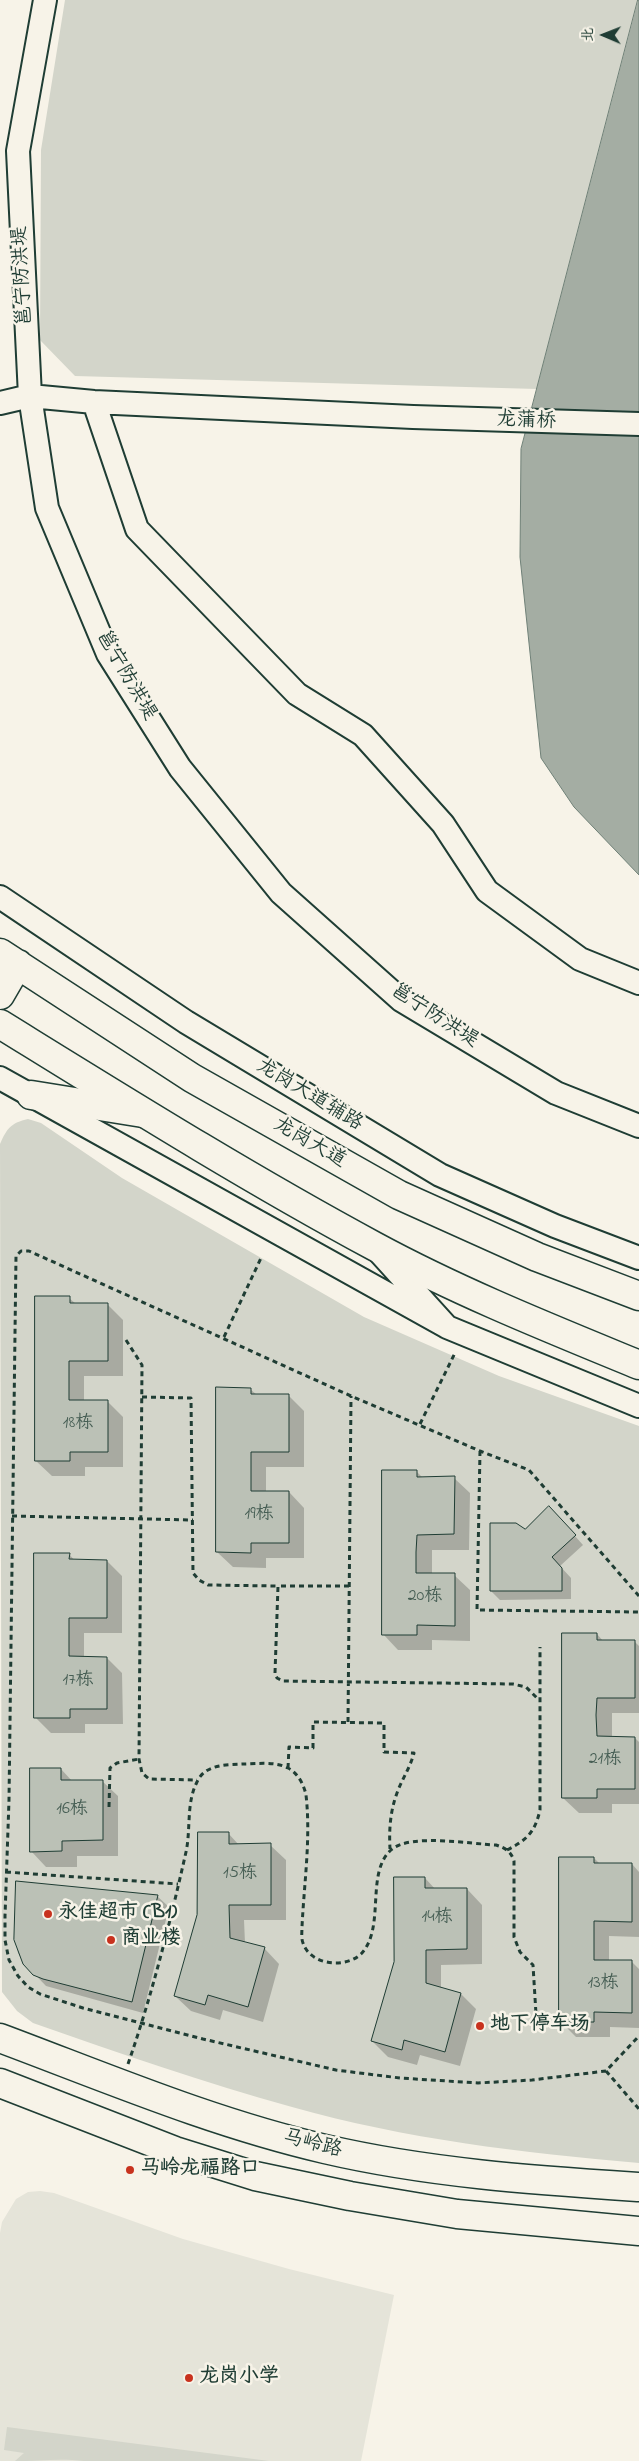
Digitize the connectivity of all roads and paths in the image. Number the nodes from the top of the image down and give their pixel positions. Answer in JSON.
{"nodes":[{"id":1,"x":45,"y":0,"type":"edge"},
{"id":2,"x":30,"y":396,"type":"junction"},
{"id":3,"x":94,"y":402,"type":"junction"},
{"id":4,"x":0,"y":403,"type":"edge"},
{"id":5,"x":639,"y":424,"type":"edge"},
{"id":6,"x":0,"y":897,"type":"edge"},
{"id":7,"x":9,"y":958,"type":"edge"},
{"id":8,"x":639,"y":983,"type":"edge"},
{"id":9,"x":0,"y":996,"type":"edge"},
{"id":10,"x":0,"y":1024,"type":"edge"},
{"id":11,"x":0,"y":1078,"type":"edge"},
{"id":12,"x":30,"y":1095,"type":"junction"},
{"id":13,"x":143,"y":1113,"type":"junction"},
{"id":14,"x":639,"y":1126,"type":"edge"},
{"id":15,"x":374,"y":1247,"type":"junction"},
{"id":16,"x":261,"y":1258,"type":"dead end"},
{"id":17,"x":639,"y":1258,"type":"edge"},
{"id":18,"x":639,"y":1296,"type":"edge"},
{"id":19,"x":456,"y":1330,"type":"junction"},
{"id":20,"x":224,"y":1337,"type":"junction"},
{"id":21,"x":126,"y":1340,"type":"dead end"},
{"id":22,"x":639,"y":1365,"type":"edge"},
{"id":23,"x":352,"y":1396,"type":"junction"},
{"id":24,"x":142,"y":1397,"type":"junction"},
{"id":25,"x":639,"y":1406,"type":"edge"},
{"id":26,"x":420,"y":1424,"type":"junction"},
{"id":27,"x":480,"y":1452,"type":"junction"},
{"id":28,"x":12,"y":1516,"type":"junction"},
{"id":29,"x":141,"y":1519,"type":"junction"},
{"id":30,"x":193,"y":1520,"type":"junction"},
{"id":31,"x":278,"y":1586,"type":"junction"},
{"id":32,"x":349,"y":1586,"type":"junction"},
{"id":33,"x":639,"y":1596,"type":"edge"},
{"id":34,"x":639,"y":1612,"type":"edge"},
{"id":35,"x":540,"y":1648,"type":"dead end"},
{"id":36,"x":348,"y":1682,"type":"junction"},
{"id":37,"x":539,"y":1700,"type":"junction"},
{"id":38,"x":348,"y":1722,"type":"junction"},
{"id":39,"x":139,"y":1759,"type":"junction"},
{"id":40,"x":288,"y":1768,"type":"junction"},
{"id":41,"x":198,"y":1780,"type":"junction"},
{"id":42,"x":109,"y":1807,"type":"dead end"},
{"id":43,"x":390,"y":1850,"type":"junction"},
{"id":44,"x":507,"y":1850,"type":"junction"},
{"id":45,"x":6,"y":1872,"type":"junction"},
{"id":46,"x":178,"y":1884,"type":"junction"},
{"id":47,"x":536,"y":2014,"type":"dead end"},
{"id":48,"x":143,"y":2022,"type":"junction"},
{"id":49,"x":639,"y":2036,"type":"edge"},
{"id":50,"x":0,"y":2038,"type":"edge"},
{"id":51,"x":606,"y":2071,"type":"junction"},
{"id":52,"x":0,"y":2084,"type":"edge"},
{"id":53,"x":121,"y":2084,"type":"junction"},
{"id":54,"x":639,"y":2109,"type":"edge"},
{"id":55,"x":639,"y":2188,"type":"edge"},
{"id":56,"x":639,"y":2231,"type":"edge"}],
"edges":[{"from":1,"to":2,"type":"street","name":"邕宁防洪堤"},
{"from":2,"to":3,"type":"street","name":"龙蒲桥"},
{"from":2,"to":4,"type":"street","name":"龙蒲桥"},
{"from":2,"to":14,"type":"street","name":"邕宁防洪堤"},
{"from":3,"to":5,"type":"street","name":"龙蒲桥"},
{"from":3,"to":8,"type":"street"},
{"from":6,"to":17,"type":"street","name":"龙岗大道辅路"},
{"from":7,"to":9,"type":"main road"},
{"from":7,"to":18,"type":"main road","name":"龙岗大道"},
{"from":10,"to":13,"type":"main road"},
{"from":11,"to":12,"type":"street"},
{"from":12,"to":13,"type":"main road"},
{"from":12,"to":19,"type":"street"},
{"from":13,"to":15,"type":"main road"},
{"from":15,"to":19,"type":"street"},
{"from":15,"to":22,"type":"main road"},
{"from":16,"to":20,"type":"path"},
{"from":19,"to":25,"type":"street"},
{"from":19,"to":26,"type":"path"},
{"from":20,"to":23,"type":"path"},
{"from":20,"to":28,"type":"path"},
{"from":21,"to":24,"type":"path"},
{"from":23,"to":26,"type":"path"},
{"from":23,"to":32,"type":"path"},
{"from":24,"to":29,"type":"path"},
{"from":24,"to":30,"type":"path"},
{"from":26,"to":27,"type":"path"},
{"from":27,"to":33,"type":"path"},
{"from":27,"to":34,"type":"path"},
{"from":28,"to":29,"type":"path"},
{"from":28,"to":45,"type":"path"},
{"from":29,"to":30,"type":"path"},
{"from":29,"to":39,"type":"path"},
{"from":30,"to":31,"type":"path"},
{"from":31,"to":32,"type":"path"},
{"from":31,"to":36,"type":"path"},
{"from":32,"to":36,"type":"path"},
{"from":35,"to":37,"type":"path"},
{"from":36,"to":37,"type":"path"},
{"from":36,"to":38,"type":"path"},
{"from":37,"to":44,"type":"path"},
{"from":38,"to":40,"type":"path"},
{"from":38,"to":43,"type":"path"},
{"from":39,"to":41,"type":"path"},
{"from":39,"to":42,"type":"path"},
{"from":40,"to":41,"type":"path"},
{"from":40,"to":43,"type":"path"},
{"from":41,"to":46,"type":"path"},
{"from":43,"to":44,"type":"path"},
{"from":44,"to":47,"type":"path"},
{"from":45,"to":46,"type":"path"},
{"from":45,"to":48,"type":"path"},
{"from":46,"to":48,"type":"path"},
{"from":48,"to":51,"type":"path"},
{"from":48,"to":53,"type":"path"},
{"from":49,"to":51,"type":"path"},
{"from":50,"to":53,"type":"main road","name":"马岭路"},
{"from":51,"to":54,"type":"path"},
{"from":52,"to":56,"type":"main road","name":"马岭路"},
{"from":53,"to":55,"type":"main road","name":"马岭路"}]}
